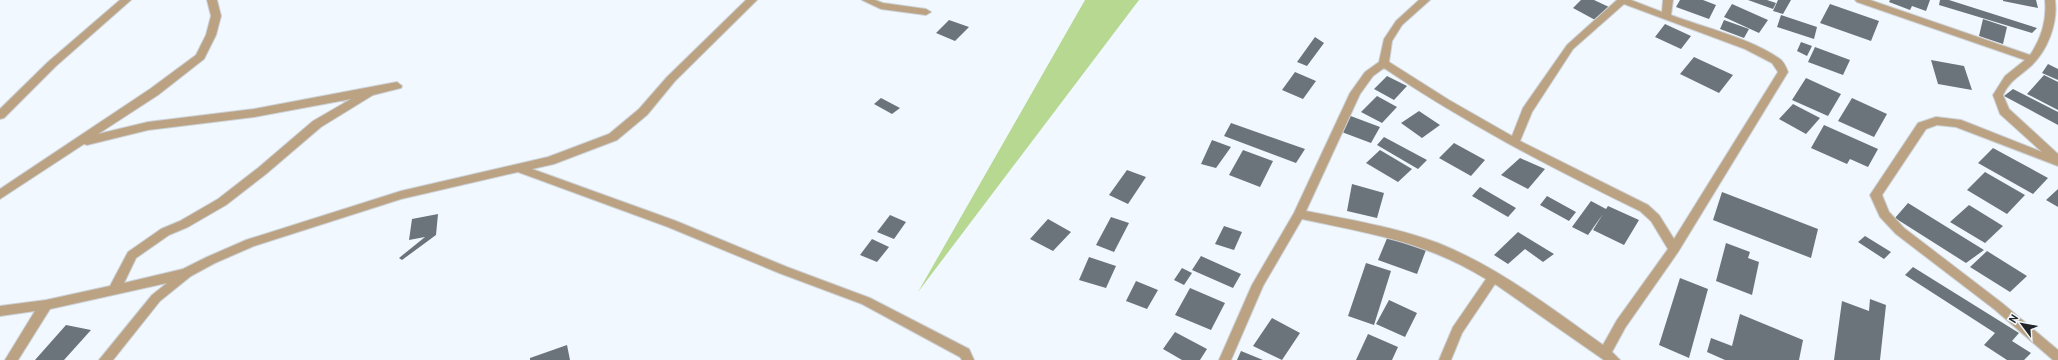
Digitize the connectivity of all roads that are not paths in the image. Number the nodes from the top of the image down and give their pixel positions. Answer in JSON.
{"nodes":[{"id":1,"x":126,"y":0,"type":"edge"},
{"id":2,"x":212,"y":0,"type":"edge"},
{"id":3,"x":752,"y":0,"type":"edge"},
{"id":4,"x":867,"y":0,"type":"edge"},
{"id":5,"x":1426,"y":0,"type":"edge"},
{"id":6,"x":1622,"y":0,"type":"edge"},
{"id":7,"x":1668,"y":0,"type":"edge"},
{"id":8,"x":1860,"y":0,"type":"edge"},
{"id":9,"x":2050,"y":0,"type":"edge"},
{"id":10,"x":926,"y":12,"type":"dead end"},
{"id":11,"x":1666,"y":17,"type":"junction"},
{"id":12,"x":2032,"y":58,"type":"junction"},
{"id":13,"x":1384,"y":63,"type":"junction"},
{"id":14,"x":397,"y":86,"type":"dead end"},
{"id":15,"x":370,"y":92,"type":"junction"},
{"id":16,"x":0,"y":115,"type":"edge"},
{"id":17,"x":1515,"y":141,"type":"junction"},
{"id":18,"x":81,"y":142,"type":"junction"},
{"id":19,"x":2058,"y":160,"type":"edge"},
{"id":20,"x":517,"y":168,"type":"junction"},
{"id":21,"x":0,"y":195,"type":"edge"},
{"id":22,"x":1299,"y":214,"type":"junction"},
{"id":23,"x":1674,"y":249,"type":"junction"},
{"id":24,"x":186,"y":273,"type":"junction"},
{"id":25,"x":1493,"y":278,"type":"junction"},
{"id":26,"x":114,"y":290,"type":"junction"},
{"id":27,"x":46,"y":305,"type":"junction"},
{"id":28,"x":0,"y":311,"type":"edge"},
{"id":29,"x":1610,"y":357,"type":"edge"},
{"id":30,"x":2058,"y":357,"type":"edge"},
{"id":31,"x":12,"y":360,"type":"edge"},
{"id":32,"x":105,"y":360,"type":"edge"},
{"id":33,"x":968,"y":360,"type":"edge"},
{"id":34,"x":1225,"y":360,"type":"edge"},
{"id":35,"x":1445,"y":360,"type":"edge"}],
"edges":[{"from":1,"to":16,"type":"street"},
{"from":2,"to":18,"type":"street"},
{"from":3,"to":20,"type":"street"},
{"from":4,"to":10,"type":"street"},
{"from":5,"to":13,"type":"street"},
{"from":6,"to":11,"type":"street"},
{"from":6,"to":17,"type":"street"},
{"from":7,"to":11,"type":"street"},
{"from":8,"to":12,"type":"street"},
{"from":9,"to":12,"type":"street"},
{"from":11,"to":23,"type":"street"},
{"from":12,"to":19,"type":"street"},
{"from":13,"to":17,"type":"street"},
{"from":13,"to":22,"type":"street"},
{"from":14,"to":15,"type":"street"},
{"from":15,"to":18,"type":"street"},
{"from":15,"to":26,"type":"street"},
{"from":17,"to":23,"type":"street"},
{"from":18,"to":21,"type":"street"},
{"from":19,"to":30,"type":"street"},
{"from":20,"to":24,"type":"street"},
{"from":20,"to":33,"type":"street"},
{"from":22,"to":25,"type":"street"},
{"from":22,"to":34,"type":"street"},
{"from":23,"to":29,"type":"street"},
{"from":24,"to":26,"type":"street"},
{"from":24,"to":32,"type":"street"},
{"from":25,"to":29,"type":"street"},
{"from":25,"to":35,"type":"street"},
{"from":26,"to":27,"type":"street"},
{"from":27,"to":28,"type":"street"},
{"from":27,"to":31,"type":"street"}]}
